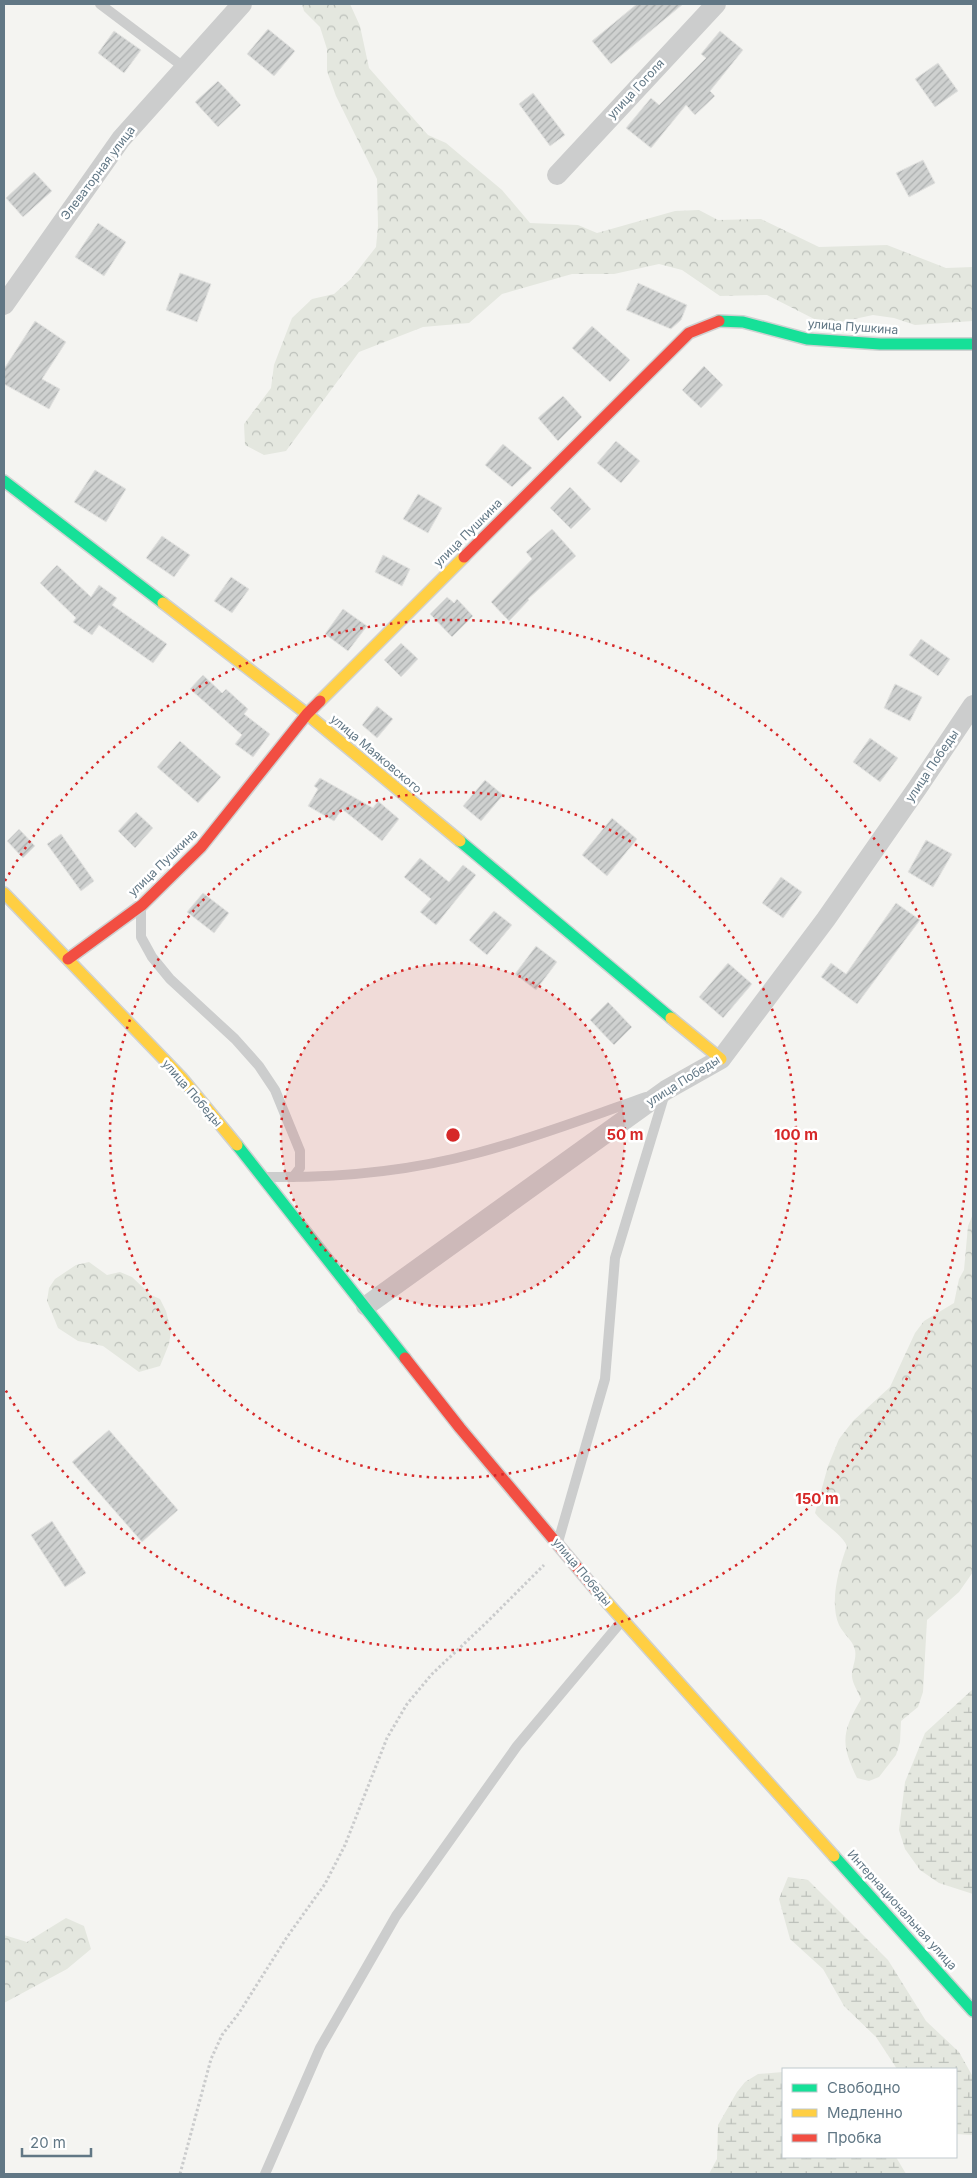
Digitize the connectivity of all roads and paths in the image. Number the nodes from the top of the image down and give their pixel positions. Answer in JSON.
{"nodes":[{"id":1,"x":100,"y":4,"type":"edge"},
{"id":2,"x":242,"y":4,"type":"edge"},
{"id":3,"x":716,"y":4,"type":"edge"},
{"id":4,"x":185,"y":68,"type":"junction"},
{"id":5,"x":557,"y":175,"type":"dead end"},
{"id":6,"x":4,"y":305,"type":"edge"},
{"id":7,"x":973,"y":344,"type":"edge"},
{"id":8,"x":4,"y":481,"type":"edge"},
{"id":9,"x":973,"y":704,"type":"edge"},
{"id":10,"x":307,"y":714,"type":"junction"},
{"id":11,"x":4,"y":893,"type":"edge"},
{"id":12,"x":142,"y":905,"type":"junction"},
{"id":13,"x":68,"y":960,"type":"junction"},
{"id":14,"x":721,"y":1060,"type":"junction"},
{"id":15,"x":666,"y":1090,"type":"junction"},
{"id":16,"x":264,"y":1177,"type":"junction"},
{"id":17,"x":292,"y":1178,"type":"junction"},
{"id":18,"x":366,"y":1306,"type":"junction"},
{"id":19,"x":558,"y":1543,"type":"junction"},
{"id":20,"x":622,"y":1621,"type":"junction"},
{"id":21,"x":810,"y":1828,"type":"joint"},
{"id":22,"x":973,"y":2011,"type":"edge"},
{"id":23,"x":180,"y":2174,"type":"edge"},
{"id":24,"x":265,"y":2174,"type":"edge"}],
"edges":[{"from":1,"to":4,"type":"lane"},
{"from":2,"to":4,"type":"street","name":"Элеваторная улица"},
{"from":3,"to":5,"type":"street","name":"улица Гоголя"},
{"from":4,"to":6,"type":"street","name":"Элеваторная улица"},
{"from":7,"to":10,"type":"street","name":"улица Пушкина"},
{"from":8,"to":10,"type":"street","name":"улица Маяковского"},
{"from":9,"to":14,"type":"street","name":"улица Победы"},
{"from":10,"to":12,"type":"street","name":"улица Пушкина"},
{"from":10,"to":14,"type":"street","name":"улица Маяковского"},
{"from":11,"to":13,"type":"street","name":"улица Победы"},
{"from":12,"to":13,"type":"street","name":"улица Пушкина"},
{"from":12,"to":17,"type":"lane"},
{"from":13,"to":16,"type":"street","name":"улица Победы"},
{"from":14,"to":15,"type":"street","name":"улица Победы"},
{"from":15,"to":17,"type":"lane"},
{"from":15,"to":18,"type":"street","name":"улица Победы"},
{"from":15,"to":19,"type":"lane"},
{"from":16,"to":17,"type":"lane"},
{"from":16,"to":18,"type":"street","name":"улица Победы"},
{"from":18,"to":19,"type":"street","name":"улица Победы"},
{"from":19,"to":20,"type":"street","name":"улица Победы"},
{"from":19,"to":23,"type":"path"},
{"from":20,"to":21,"type":"street","name":"улица Победы"},
{"from":20,"to":24,"type":"lane"},
{"from":21,"to":22,"type":"street","name":"Интернациональная улица"}]}
